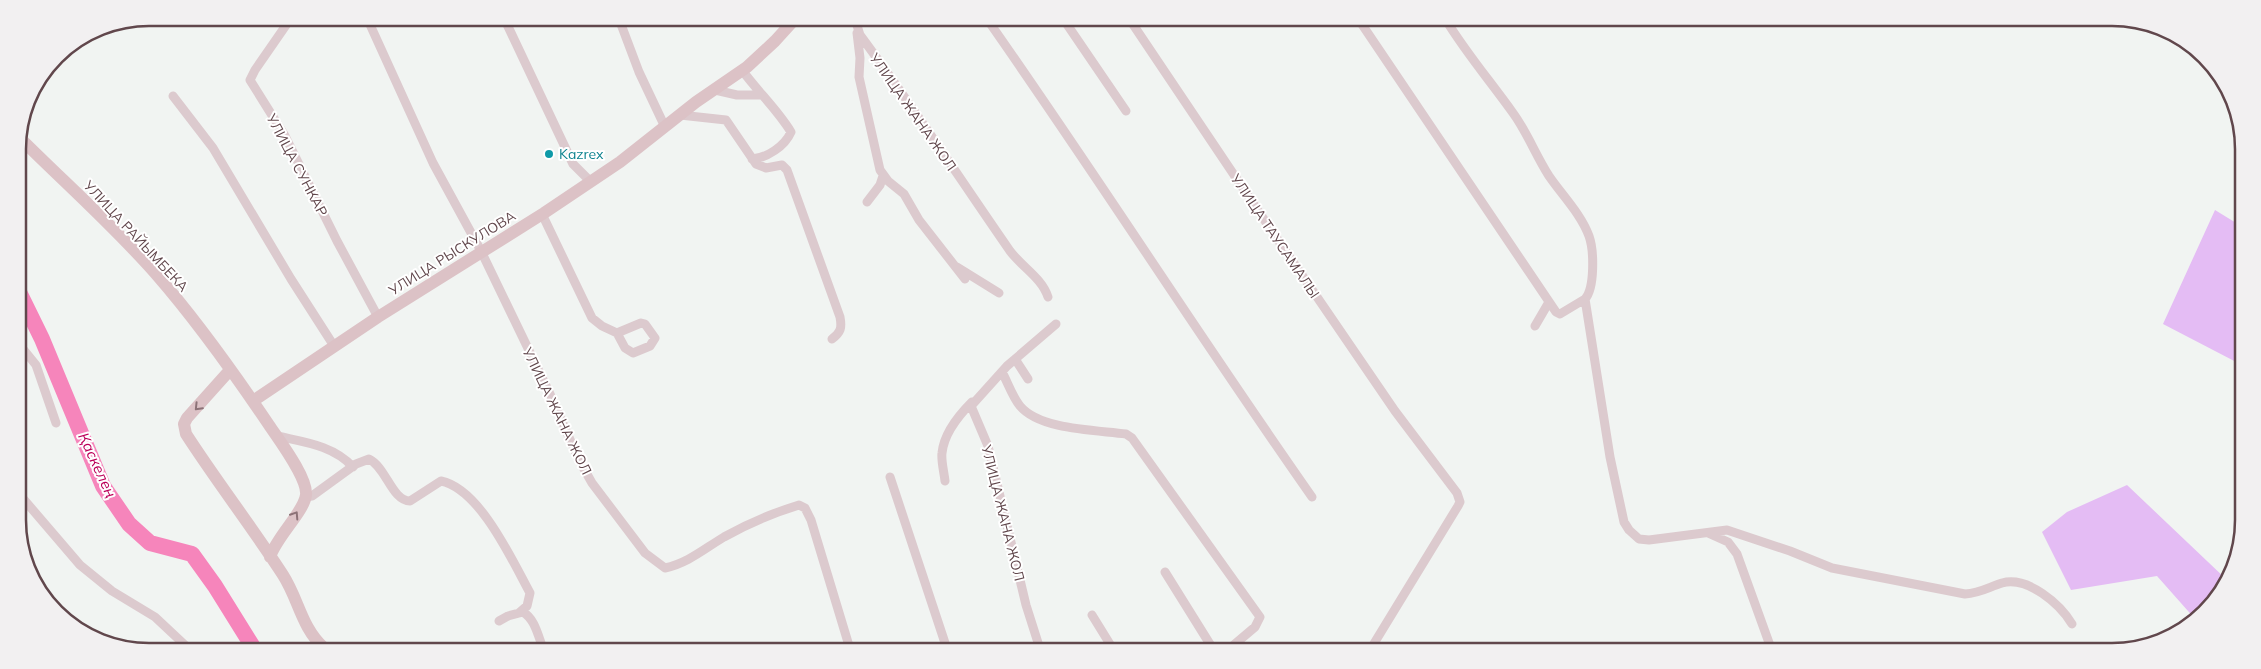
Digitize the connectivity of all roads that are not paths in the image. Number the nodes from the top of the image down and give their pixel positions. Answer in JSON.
{"nodes":[{"id":1,"x":1134,"y":26,"type":"edge"},
{"id":2,"x":1363,"y":26,"type":"edge"},
{"id":3,"x":1450,"y":26,"type":"edge"},
{"id":4,"x":285,"y":27,"type":"edge"},
{"id":5,"x":371,"y":27,"type":"edge"},
{"id":6,"x":508,"y":27,"type":"edge"},
{"id":7,"x":622,"y":27,"type":"edge"},
{"id":8,"x":788,"y":27,"type":"edge"},
{"id":9,"x":856,"y":27,"type":"edge"},
{"id":10,"x":992,"y":27,"type":"edge"},
{"id":11,"x":1068,"y":27,"type":"edge"},
{"id":12,"x":857,"y":30,"type":"junction"},
{"id":13,"x":742,"y":70,"type":"junction"},
{"id":14,"x":715,"y":90,"type":"junction"},
{"id":15,"x":762,"y":95,"type":"junction"},
{"id":16,"x":173,"y":96,"type":"dead end"},
{"id":17,"x":1126,"y":111,"type":"dead end"},
{"id":18,"x":680,"y":115,"type":"junction"},
{"id":19,"x":666,"y":127,"type":"junction"},
{"id":20,"x":27,"y":145,"type":"edge"},
{"id":21,"x":752,"y":159,"type":"junction"},
{"id":22,"x":884,"y":181,"type":"junction"},
{"id":23,"x":591,"y":182,"type":"junction"},
{"id":24,"x":867,"y":202,"type":"dead end"},
{"id":25,"x":542,"y":214,"type":"junction"},
{"id":26,"x":481,"y":251,"type":"junction"},
{"id":27,"x":952,"y":265,"type":"junction"},
{"id":28,"x":965,"y":280,"type":"dead end"},
{"id":29,"x":999,"y":293,"type":"dead end"},
{"id":30,"x":1048,"y":298,"type":"dead end"},
{"id":31,"x":1585,"y":299,"type":"junction"},
{"id":32,"x":1549,"y":302,"type":"junction"},
{"id":33,"x":378,"y":317,"type":"junction"},
{"id":34,"x":1056,"y":324,"type":"dead end"},
{"id":35,"x":1535,"y":326,"type":"dead end"},
{"id":36,"x":617,"y":333,"type":"dead end"},
{"id":37,"x":832,"y":339,"type":"dead end"},
{"id":38,"x":334,"y":346,"type":"junction"},
{"id":39,"x":26,"y":353,"type":"edge"},
{"id":40,"x":1015,"y":359,"type":"junction"},
{"id":41,"x":230,"y":370,"type":"junction"},
{"id":42,"x":1002,"y":372,"type":"junction"},
{"id":43,"x":1028,"y":379,"type":"dead end"},
{"id":44,"x":253,"y":401,"type":"junction"},
{"id":45,"x":972,"y":402,"type":"junction"},
{"id":46,"x":56,"y":423,"type":"dead end"},
{"id":47,"x":277,"y":436,"type":"junction"},
{"id":48,"x":353,"y":467,"type":"junction"},
{"id":49,"x":890,"y":477,"type":"dead end"},
{"id":50,"x":945,"y":481,"type":"dead end"},
{"id":51,"x":305,"y":497,"type":"junction"},
{"id":52,"x":1312,"y":497,"type":"dead end"},
{"id":53,"x":26,"y":502,"type":"edge"},
{"id":54,"x":1707,"y":533,"type":"junction"},
{"id":55,"x":270,"y":557,"type":"junction"},
{"id":56,"x":1165,"y":572,"type":"dead end"},
{"id":57,"x":519,"y":613,"type":"junction"},
{"id":58,"x":1092,"y":615,"type":"dead end"},
{"id":59,"x":499,"y":621,"type":"dead end"},
{"id":60,"x":2072,"y":624,"type":"dead end"},
{"id":61,"x":1209,"y":642,"type":"edge"},
{"id":62,"x":1237,"y":642,"type":"edge"},
{"id":63,"x":1375,"y":642,"type":"edge"},
{"id":64,"x":1769,"y":642,"type":"edge"},
{"id":65,"x":183,"y":643,"type":"edge"},
{"id":66,"x":318,"y":643,"type":"edge"},
{"id":67,"x":541,"y":643,"type":"edge"},
{"id":68,"x":848,"y":643,"type":"edge"},
{"id":69,"x":945,"y":643,"type":"edge"},
{"id":70,"x":1038,"y":643,"type":"edge"},
{"id":71,"x":1109,"y":643,"type":"edge"}],
"edges":[{"from":1,"to":63,"type":"street","name":"УЛИЦА ТАУСАМАЛЫ"},
{"from":2,"to":32,"type":"street"},
{"from":3,"to":31,"type":"street"},
{"from":4,"to":33,"type":"street","name":"УЛИЦА СУНКАР"},
{"from":5,"to":26,"type":"street","name":"УЛИЦА ЖАНА ЖОЛ"},
{"from":6,"to":23,"type":"street"},
{"from":7,"to":19,"type":"street"},
{"from":8,"to":13,"type":"street","name":"УЛИЦА РЫСКУЛОВА"},
{"from":9,"to":12,"type":"street","name":"УЛИЦА ЖАНА ЖОЛ"},
{"from":10,"to":52,"type":"street"},
{"from":11,"to":17,"type":"street"},
{"from":12,"to":22,"type":"street"},
{"from":12,"to":30,"type":"street","name":"УЛИЦА ЖАНА ЖОЛ"},
{"from":13,"to":14,"type":"street","name":"УЛИЦА РЫСКУЛОВА"},
{"from":13,"to":15,"type":"street"},
{"from":14,"to":15,"type":"street"},
{"from":14,"to":18,"type":"street","name":"УЛИЦА РЫСКУЛОВА"},
{"from":15,"to":21,"type":"street"},
{"from":16,"to":38,"type":"street"},
{"from":18,"to":19,"type":"street","name":"УЛИЦА РЫСКУЛОВА"},
{"from":18,"to":21,"type":"street"},
{"from":19,"to":23,"type":"street","name":"УЛИЦА РЫСКУЛОВА"},
{"from":20,"to":41,"type":"street","name":"УЛИЦА РАЙЫМБЕКА"},
{"from":21,"to":37,"type":"street"},
{"from":22,"to":24,"type":"street"},
{"from":22,"to":27,"type":"street"},
{"from":23,"to":25,"type":"street","name":"УЛИЦА РЫСКУЛОВА"},
{"from":25,"to":26,"type":"street","name":"УЛИЦА РЫСКУЛОВА"},
{"from":25,"to":36,"type":"street"},
{"from":26,"to":33,"type":"street","name":"УЛИЦА РЫСКУЛОВА"},
{"from":26,"to":68,"type":"street","name":"УЛИЦА ЖАНА ЖОЛ"},
{"from":27,"to":28,"type":"street"},
{"from":27,"to":29,"type":"street"},
{"from":31,"to":32,"type":"street"},
{"from":31,"to":54,"type":"street"},
{"from":32,"to":35,"type":"street"},
{"from":33,"to":38,"type":"street","name":"УЛИЦА РЫСКУЛОВА"},
{"from":34,"to":40,"type":"street"},
{"from":38,"to":44,"type":"street","name":"УЛИЦА РЫСКУЛОВА"},
{"from":39,"to":46,"type":"street"},
{"from":40,"to":42,"type":"street"},
{"from":40,"to":43,"type":"street"},
{"from":41,"to":44,"type":"street"},
{"from":41,"to":55,"type":"street","one_way":true},
{"from":42,"to":45,"type":"street"},
{"from":42,"to":62,"type":"street"},
{"from":44,"to":47,"type":"street"},
{"from":45,"to":50,"type":"street"},
{"from":45,"to":70,"type":"street","name":"УЛИЦА ЖАНА ЖОЛ"},
{"from":47,"to":48,"type":"street"},
{"from":47,"to":51,"type":"street"},
{"from":48,"to":51,"type":"street"},
{"from":48,"to":57,"type":"street"},
{"from":49,"to":69,"type":"street"},
{"from":55,"to":51,"type":"street","one_way":true},
{"from":53,"to":65,"type":"street"},
{"from":54,"to":60,"type":"street"},
{"from":54,"to":64,"type":"street"},
{"from":55,"to":66,"type":"street"},
{"from":56,"to":61,"type":"street"},
{"from":57,"to":59,"type":"street"},
{"from":57,"to":67,"type":"street"},
{"from":58,"to":71,"type":"street"}]}
